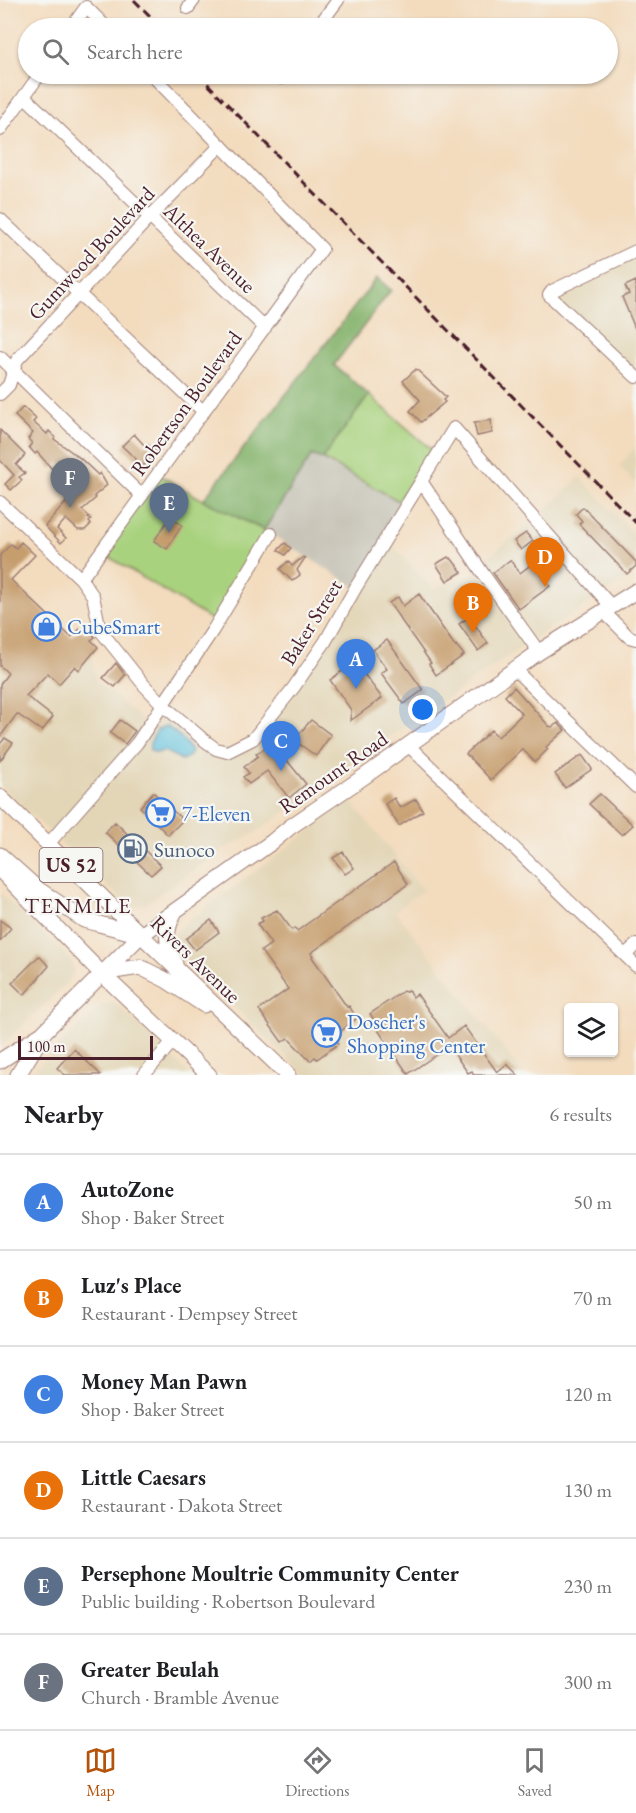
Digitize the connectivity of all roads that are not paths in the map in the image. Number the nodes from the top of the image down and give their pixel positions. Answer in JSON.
{"nodes":[{"id":1,"x":338,"y":0,"type":"edge"},
{"id":2,"x":78,"y":18,"type":"edge"},
{"id":3,"x":97,"y":18,"type":"edge"},
{"id":4,"x":324,"y":18,"type":"edge"},
{"id":5,"x":33,"y":84,"type":"edge"},
{"id":6,"x":161,"y":84,"type":"edge"},
{"id":7,"x":24,"y":96,"type":"junction"},
{"id":8,"x":0,"y":130,"type":"edge"},
{"id":9,"x":221,"y":145,"type":"junction"},
{"id":10,"x":150,"y":217,"type":"junction"},
{"id":11,"x":0,"y":219,"type":"edge"},
{"id":12,"x":636,"y":251,"type":"edge"},
{"id":13,"x":80,"y":294,"type":"junction"},
{"id":14,"x":265,"y":328,"type":"junction"},
{"id":15,"x":0,"y":357,"type":"edge"},
{"id":16,"x":13,"y":370,"type":"junction"},
{"id":17,"x":636,"y":377,"type":"edge"},
{"id":18,"x":0,"y":394,"type":"edge"},
{"id":19,"x":204,"y":412,"type":"junction"},
{"id":20,"x":421,"y":481,"type":"junction"},
{"id":21,"x":142,"y":496,"type":"junction"},
{"id":22,"x":0,"y":502,"type":"edge"},
{"id":23,"x":272,"y":534,"type":"dead end"},
{"id":24,"x":81,"y":579,"type":"junction"},
{"id":25,"x":636,"y":591,"type":"edge"},
{"id":26,"x":607,"y":608,"type":"junction"},
{"id":27,"x":636,"y":639,"type":"edge"},
{"id":28,"x":539,"y":652,"type":"junction"},
{"id":29,"x":514,"y":669,"type":"junction"},
{"id":30,"x":163,"y":705,"type":"junction"},
{"id":31,"x":408,"y":745,"type":"junction"},
{"id":32,"x":636,"y":787,"type":"edge"},
{"id":33,"x":0,"y":797,"type":"edge"},
{"id":34,"x":49,"y":843,"type":"junction"},
{"id":35,"x":0,"y":855,"type":"edge"},
{"id":36,"x":0,"y":870,"type":"edge"},
{"id":37,"x":175,"y":911,"type":"junction"},
{"id":38,"x":141,"y":935,"type":"junction"},
{"id":39,"x":636,"y":945,"type":"edge"},
{"id":40,"x":625,"y":955,"type":"junction"},
{"id":41,"x":636,"y":966,"type":"edge"},
{"id":42,"x":177,"y":969,"type":"junction"},
{"id":43,"x":101,"y":973,"type":"junction"},
{"id":44,"x":237,"y":1028,"type":"junction"},
{"id":45,"x":44,"y":1032,"type":"junction"},
{"id":46,"x":173,"y":1041,"type":"junction"},
{"id":47,"x":0,"y":1061,"type":"edge"},
{"id":48,"x":18,"y":1075,"type":"edge"},
{"id":49,"x":144,"y":1075,"type":"edge"},
{"id":50,"x":209,"y":1075,"type":"edge"},
{"id":51,"x":288,"y":1075,"type":"edge"}],
"edges":[{"from":1,"to":4,"type":"street"},
{"from":2,"to":3,"type":"street"},
{"from":5,"to":7,"type":"street"},
{"from":6,"to":9,"type":"street"},
{"from":7,"to":8,"type":"street"},
{"from":7,"to":10,"type":"street","name":"Althea Avenue"},
{"from":9,"to":10,"type":"street","name":"Gumwood Boulevard"},
{"from":9,"to":14,"type":"street","name":"Robertson Boulevard"},
{"from":10,"to":13,"type":"street","name":"Gumwood Boulevard"},
{"from":10,"to":14,"type":"street","name":"Althea Avenue"},
{"from":11,"to":13,"type":"street"},
{"from":12,"to":17,"type":"street"},
{"from":13,"to":16,"type":"street","name":"Gumwood Boulevard"},
{"from":13,"to":19,"type":"street"},
{"from":14,"to":19,"type":"street","name":"Robertson Boulevard"},
{"from":15,"to":16,"type":"street"},
{"from":16,"to":18,"type":"street","name":"Gumwood Boulevard"},
{"from":16,"to":21,"type":"street"},
{"from":19,"to":21,"type":"street","name":"Robertson Boulevard"},
{"from":20,"to":26,"type":"street","name":"Baker Street"},
{"from":20,"to":28,"type":"street"},
{"from":20,"to":30,"type":"street","name":"Baker Street"},
{"from":21,"to":24,"type":"street","name":"Robertson Boulevard"},
{"from":22,"to":24,"type":"street","name":"Baker Street"},
{"from":23,"to":30,"type":"street"},
{"from":24,"to":30,"type":"street","name":"Baker Street"},
{"from":25,"to":26,"type":"main road","name":"Remount Road"},
{"from":26,"to":27,"type":"street"},
{"from":26,"to":28,"type":"main road","name":"Remount Road"},
{"from":28,"to":29,"type":"main road","name":"Remount Road"},
{"from":29,"to":31,"type":"main road","name":"Remount Road"},
{"from":29,"to":32,"type":"street"},
{"from":30,"to":34,"type":"street"},
{"from":31,"to":37,"type":"main road","name":"Remount Road"},
{"from":31,"to":40,"type":"street"},
{"from":33,"to":34,"type":"main road","name":"Rivers Avenue","number":"US 52"},
{"from":34,"to":38,"type":"main road","name":"Rivers Avenue","number":"US 52"},
{"from":35,"to":38,"type":"main road"},
{"from":36,"to":43,"type":"main road","number":"US 52"},
{"from":37,"to":38,"type":"main road","name":"Remount Road"},
{"from":37,"to":42,"type":"main road"},
{"from":38,"to":42,"type":"main road","name":"Rivers Avenue","number":"US 52"},
{"from":38,"to":43,"type":"main road","name":"Remount Road"},
{"from":39,"to":40,"type":"street"},
{"from":40,"to":41,"type":"street"},
{"from":42,"to":44,"type":"main road","name":"Rivers Avenue","number":"US 52"},
{"from":43,"to":44,"type":"main road"},
{"from":43,"to":45,"type":"main road","name":"Remount Road"},
{"from":43,"to":46,"type":"main road","number":"US 52"},
{"from":44,"to":51,"type":"main road","name":"Rivers Avenue","number":"US 52"},
{"from":45,"to":47,"type":"main road","name":"Remount Road"},
{"from":45,"to":48,"type":"main road","name":"Remount Road"},
{"from":46,"to":49,"type":"street"},
{"from":46,"to":50,"type":"main road","number":"US 52"}]}
